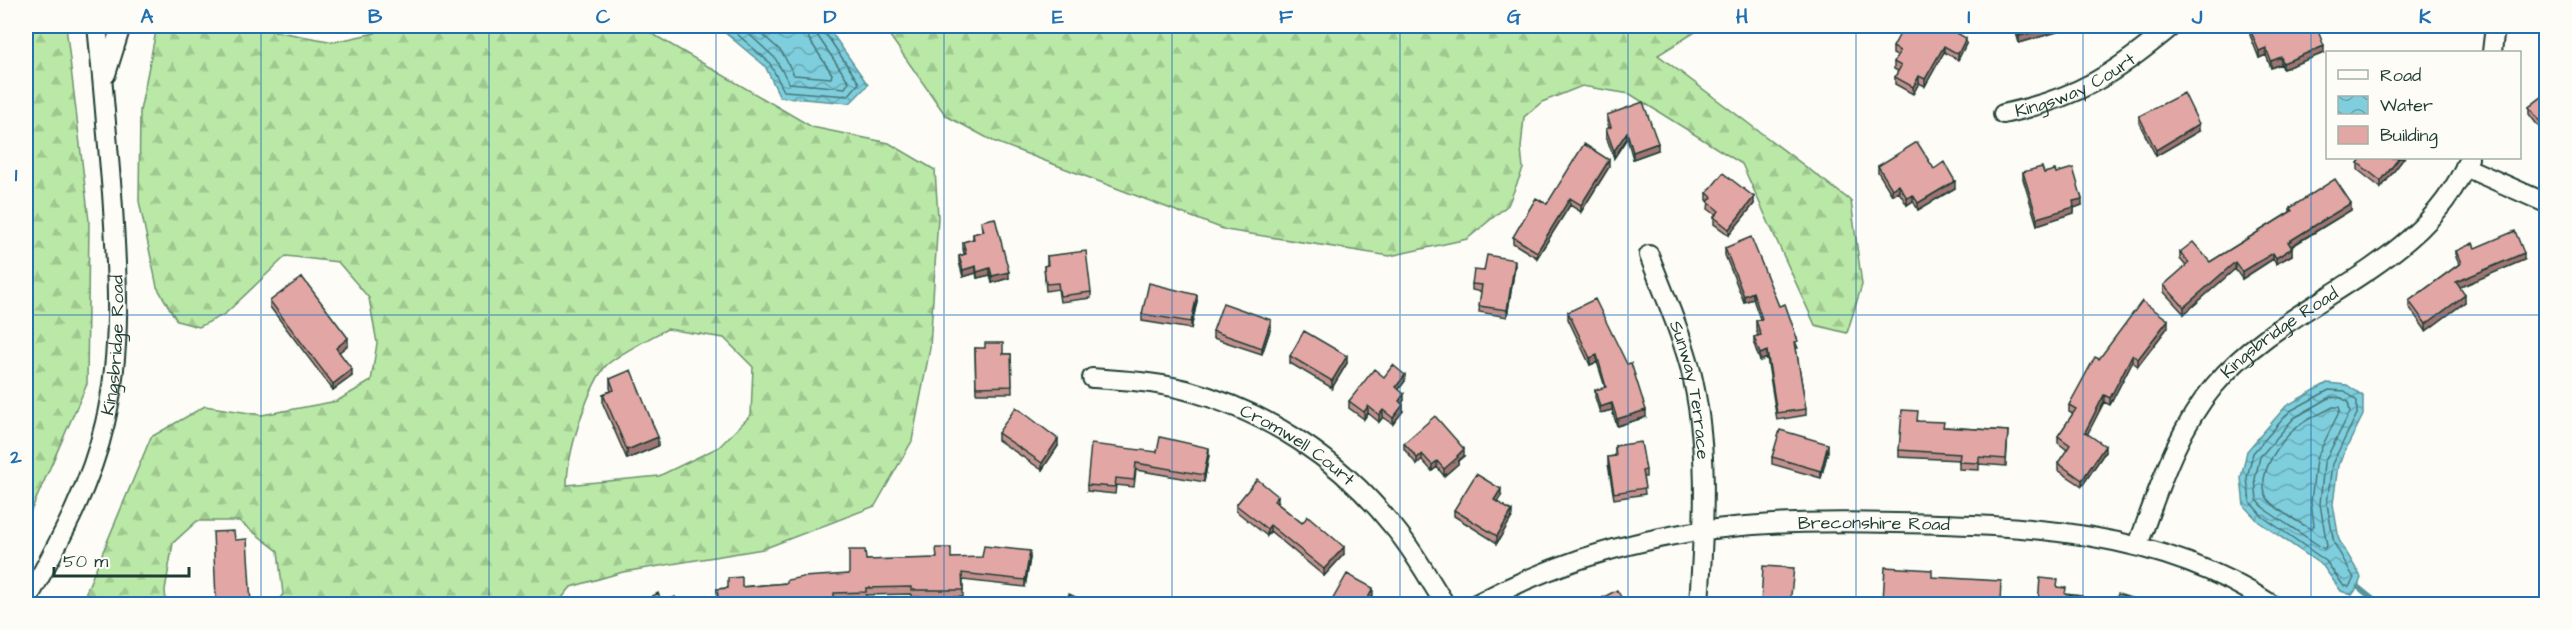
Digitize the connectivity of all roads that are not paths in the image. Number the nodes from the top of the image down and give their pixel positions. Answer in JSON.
{"nodes":[{"id":1,"x":97,"y":26,"type":"edge"},
{"id":2,"x":121,"y":26,"type":"edge"},
{"id":3,"x":2172,"y":26,"type":"edge"},
{"id":4,"x":2495,"y":26,"type":"edge"},
{"id":5,"x":2492,"y":51,"type":"edge"},
{"id":6,"x":103,"y":82,"type":"junction"},
{"id":7,"x":2003,"y":114,"type":"dead end"},
{"id":8,"x":2467,"y":162,"type":"edge"},
{"id":9,"x":2547,"y":203,"type":"edge"},
{"id":10,"x":1649,"y":255,"type":"dead end"},
{"id":11,"x":1092,"y":378,"type":"dead end"},
{"id":12,"x":1704,"y":531,"type":"junction"},
{"id":13,"x":2138,"y":545,"type":"junction"},
{"id":14,"x":28,"y":599,"type":"edge"},
{"id":15,"x":1445,"y":604,"type":"edge"},
{"id":16,"x":1476,"y":604,"type":"edge"},
{"id":17,"x":1699,"y":604,"type":"edge"},
{"id":18,"x":2271,"y":604,"type":"edge"}],
"edges":[{"from":1,"to":6,"type":"street","name":"Kingsbridge Road"},
{"from":2,"to":6,"type":"street","name":"Kingsbridge Road"},
{"from":3,"to":7,"type":"street","name":"Kingsway Court"},
{"from":4,"to":5,"type":"street"},
{"from":6,"to":14,"type":"street","name":"Kingsbridge Road"},
{"from":8,"to":9,"type":"street"},
{"from":8,"to":13,"type":"street","name":"Kingsbridge Road"},
{"from":10,"to":12,"type":"street","name":"Sunway Terrace"},
{"from":11,"to":15,"type":"street","name":"Cromwell Court"},
{"from":12,"to":13,"type":"street","name":"Breconshire Road"},
{"from":12,"to":16,"type":"street","name":"Breconshire Road"},
{"from":12,"to":17,"type":"street","name":"Sunway Terrace"},
{"from":13,"to":18,"type":"street","name":"Breconshire Road"}]}
